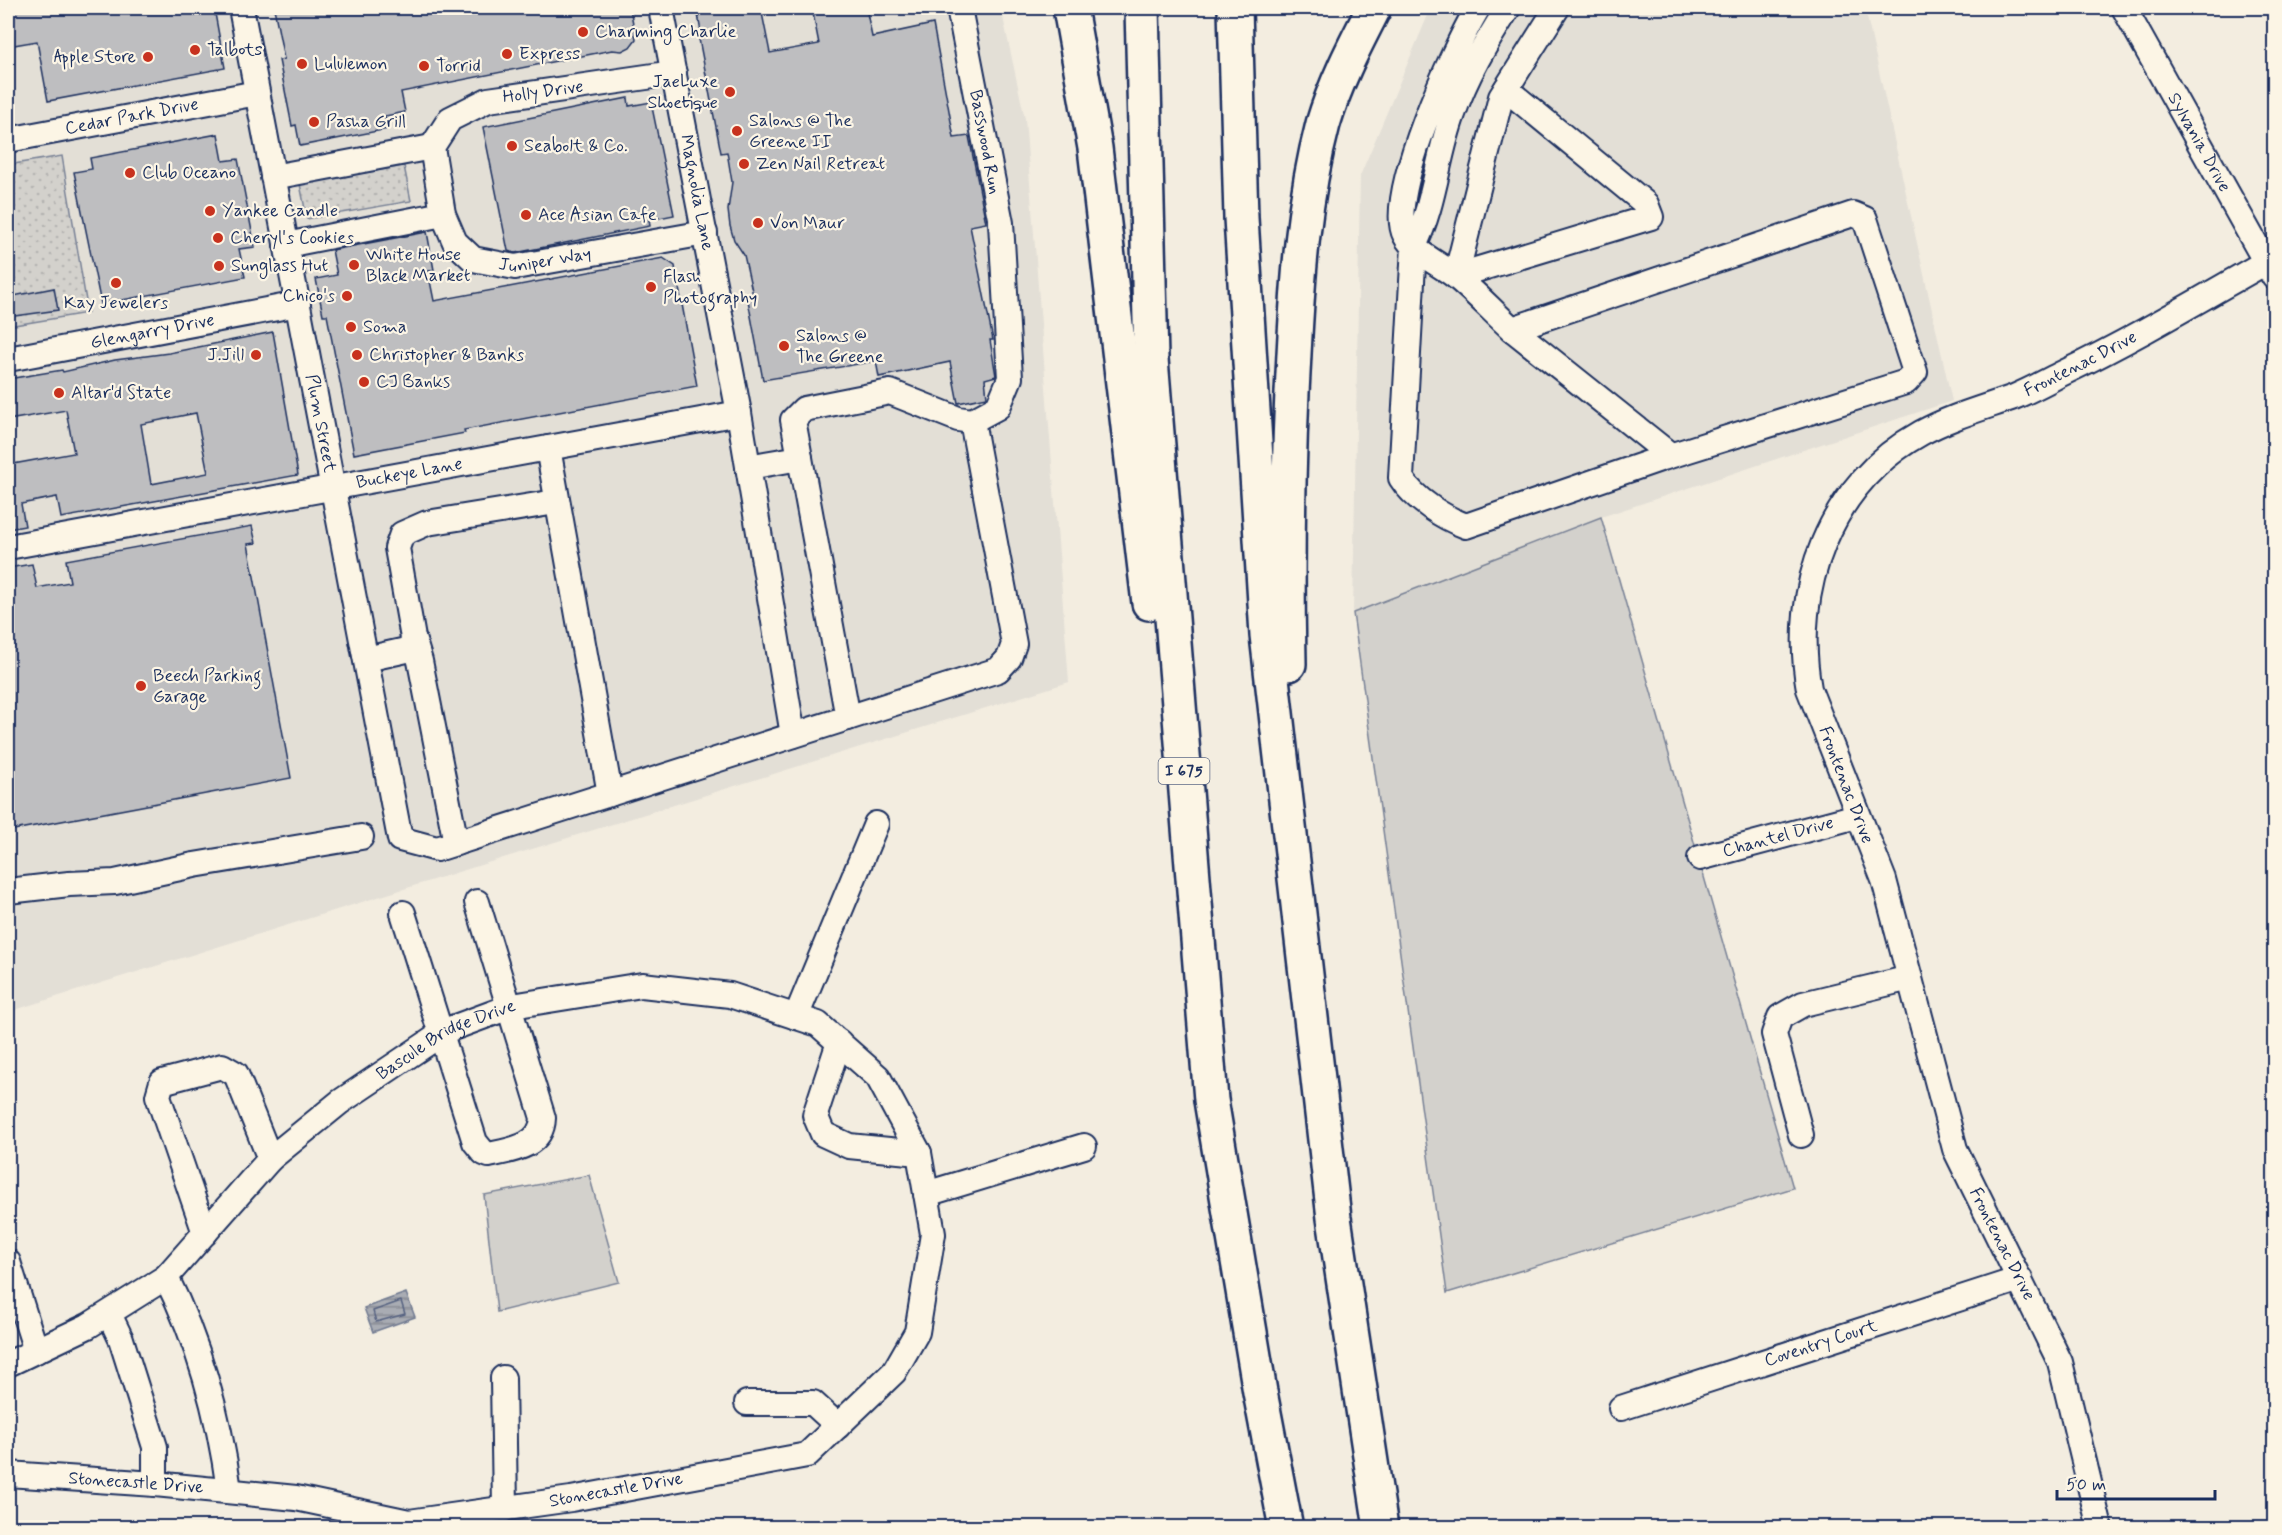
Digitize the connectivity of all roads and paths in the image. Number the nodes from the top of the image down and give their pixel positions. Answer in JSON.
{"nodes":[{"id":1,"x":241,"y":8,"type":"edge"},
{"id":2,"x":661,"y":8,"type":"edge"},
{"id":3,"x":959,"y":8,"type":"edge"},
{"id":4,"x":1070,"y":8,"type":"edge"},
{"id":5,"x":1142,"y":8,"type":"edge"},
{"id":6,"x":1235,"y":8,"type":"edge"},
{"id":7,"x":1374,"y":8,"type":"edge"},
{"id":8,"x":1478,"y":8,"type":"edge"},
{"id":9,"x":1508,"y":8,"type":"edge"},
{"id":10,"x":1557,"y":8,"type":"edge"},
{"id":11,"x":2124,"y":8,"type":"edge"},
{"id":12,"x":674,"y":73,"type":"junction"},
{"id":13,"x":1506,"y":89,"type":"junction"},
{"id":14,"x":257,"y":93,"type":"junction"},
{"id":15,"x":8,"y":140,"type":"edge"},
{"id":16,"x":432,"y":147,"type":"junction"},
{"id":17,"x":273,"y":177,"type":"junction"},
{"id":18,"x":443,"y":214,"type":"junction"},
{"id":19,"x":705,"y":233,"type":"junction"},
{"id":20,"x":286,"y":245,"type":"junction"},
{"id":21,"x":1414,"y":246,"type":"junction"},
{"id":22,"x":2270,"y":270,"type":"edge"},
{"id":23,"x":1456,"y":276,"type":"junction"},
{"id":24,"x":298,"y":304,"type":"junction"},
{"id":25,"x":1512,"y":329,"type":"junction"},
{"id":26,"x":8,"y":359,"type":"edge"},
{"id":27,"x":739,"y":413,"type":"junction"},
{"id":28,"x":972,"y":421,"type":"junction"},
{"id":29,"x":548,"y":448,"type":"junction"},
{"id":30,"x":1670,"y":455,"type":"junction"},
{"id":31,"x":800,"y":458,"type":"junction"},
{"id":32,"x":748,"y":467,"type":"junction"},
{"id":33,"x":333,"y":487,"type":"junction"},
{"id":34,"x":556,"y":502,"type":"junction"},
{"id":35,"x":8,"y":547,"type":"edge"},
{"id":36,"x":413,"y":638,"type":"junction"},
{"id":37,"x":366,"y":659,"type":"junction"},
{"id":38,"x":848,"y":718,"type":"junction"},
{"id":39,"x":793,"y":735,"type":"junction"},
{"id":40,"x":610,"y":794,"type":"junction"},
{"id":41,"x":1857,"y":816,"type":"junction"},
{"id":42,"x":876,"y":824,"type":"dead end"},
{"id":43,"x":361,"y":837,"type":"dead end"},
{"id":44,"x":456,"y":843,"type":"junction"},
{"id":45,"x":1700,"y":858,"type":"dead end"},
{"id":46,"x":1295,"y":888,"type":"junction"},
{"id":47,"x":8,"y":891,"type":"edge"},
{"id":48,"x":477,"y":902,"type":"dead end"},
{"id":49,"x":403,"y":913,"type":"dead end"},
{"id":50,"x":1910,"y":978,"type":"junction"},
{"id":51,"x":509,"y":1007,"type":"junction"},
{"id":52,"x":796,"y":1017,"type":"junction"},
{"id":53,"x":440,"y":1034,"type":"junction"},
{"id":54,"x":838,"y":1042,"type":"junction"},
{"id":55,"x":1211,"y":1100,"type":"junction"},
{"id":56,"x":1801,"y":1135,"type":"dead end"},
{"id":57,"x":1084,"y":1146,"type":"dead end"},
{"id":58,"x":919,"y":1153,"type":"junction"},
{"id":59,"x":270,"y":1159,"type":"junction"},
{"id":60,"x":926,"y":1194,"type":"junction"},
{"id":61,"x":205,"y":1233,"type":"junction"},
{"id":62,"x":8,"y":1262,"type":"edge"},
{"id":63,"x":166,"y":1277,"type":"junction"},
{"id":64,"x":2020,"y":1279,"type":"junction"},
{"id":65,"x":109,"y":1314,"type":"junction"},
{"id":66,"x":36,"y":1351,"type":"junction"},
{"id":67,"x":8,"y":1364,"type":"edge"},
{"id":68,"x":503,"y":1378,"type":"dead end"},
{"id":69,"x":747,"y":1403,"type":"dead end"},
{"id":70,"x":1621,"y":1408,"type":"dead end"},
{"id":71,"x":838,"y":1426,"type":"junction"},
{"id":72,"x":8,"y":1474,"type":"edge"},
{"id":73,"x":155,"y":1484,"type":"junction"},
{"id":74,"x":230,"y":1490,"type":"junction"},
{"id":75,"x":505,"y":1509,"type":"junction"},
{"id":76,"x":1286,"y":1527,"type":"edge"},
{"id":77,"x":1381,"y":1527,"type":"edge"},
{"id":78,"x":2100,"y":1527,"type":"edge"}],
"edges":[{"from":1,"to":14,"type":"street","name":"Plum Street"},
{"from":2,"to":12,"type":"street","name":"Magnolia Lane"},
{"from":3,"to":28,"type":"street","name":"Basswood Run"},
{"from":4,"to":55,"type":"highway"},
{"from":5,"to":55,"type":"highway","number":"I 675"},
{"from":6,"to":46,"type":"highway"},
{"from":7,"to":46,"type":"highway"},
{"from":8,"to":21,"type":"street"},
{"from":9,"to":21,"type":"street"},
{"from":10,"to":13,"type":"street"},
{"from":11,"to":22,"type":"street","name":"Sylvania Drive"},
{"from":12,"to":16,"type":"street","name":"Holly Drive"},
{"from":12,"to":19,"type":"street","name":"Magnolia Lane"},
{"from":13,"to":23,"type":"street"},
{"from":13,"to":23,"type":"street"},
{"from":14,"to":15,"type":"street","name":"Cedar Park Drive"},
{"from":14,"to":17,"type":"street","name":"Plum Street"},
{"from":16,"to":17,"type":"street"},
{"from":16,"to":18,"type":"street","name":"Juniper Way"},
{"from":17,"to":20,"type":"street","name":"Plum Street"},
{"from":18,"to":19,"type":"street","name":"Juniper Way"},
{"from":18,"to":20,"type":"street"},
{"from":19,"to":27,"type":"street","name":"Magnolia Lane"},
{"from":20,"to":24,"type":"street","name":"Plum Street"},
{"from":21,"to":23,"type":"street"},
{"from":21,"to":30,"type":"street"},
{"from":22,"to":41,"type":"street","name":"Frontenac Drive"},
{"from":23,"to":25,"type":"street"},
{"from":24,"to":26,"type":"street","name":"Glengarry Drive"},
{"from":24,"to":33,"type":"street","name":"Plum Street"},
{"from":25,"to":30,"type":"street"},
{"from":25,"to":30,"type":"street"},
{"from":27,"to":29,"type":"street","name":"Buckeye Lane"},
{"from":27,"to":32,"type":"street","name":"Magnolia Lane"},
{"from":28,"to":31,"type":"street"},
{"from":28,"to":38,"type":"street"},
{"from":29,"to":33,"type":"street","name":"Buckeye Lane"},
{"from":29,"to":34,"type":"street"},
{"from":31,"to":32,"type":"street"},
{"from":31,"to":38,"type":"street"},
{"from":32,"to":39,"type":"street","name":"Magnolia Lane"},
{"from":33,"to":35,"type":"street","name":"Buckeye Lane"},
{"from":33,"to":37,"type":"street","name":"Plum Street"},
{"from":34,"to":36,"type":"street"},
{"from":34,"to":40,"type":"street"},
{"from":36,"to":37,"type":"street"},
{"from":36,"to":44,"type":"street"},
{"from":37,"to":44,"type":"street","name":"Plum Street"},
{"from":38,"to":39,"type":"street"},
{"from":39,"to":40,"type":"street"},
{"from":40,"to":44,"type":"street"},
{"from":41,"to":45,"type":"street","name":"Chantel Drive"},
{"from":41,"to":50,"type":"street","name":"Frontenac Drive"},
{"from":42,"to":52,"type":"street"},
{"from":43,"to":47,"type":"street"},
{"from":46,"to":77,"type":"highway"},
{"from":48,"to":51,"type":"street"},
{"from":49,"to":53,"type":"street"},
{"from":50,"to":56,"type":"street"},
{"from":50,"to":64,"type":"street","name":"Frontenac Drive"},
{"from":51,"to":52,"type":"street","name":"Bascule Bridge Drive"},
{"from":51,"to":53,"type":"street","name":"Bascule Bridge Drive"},
{"from":51,"to":53,"type":"street"},
{"from":52,"to":54,"type":"street","name":"Bascule Bridge Drive"},
{"from":53,"to":59,"type":"street","name":"Bascule Bridge Drive"},
{"from":54,"to":58,"type":"street","name":"Bascule Bridge Drive"},
{"from":54,"to":58,"type":"street"},
{"from":55,"to":76,"type":"highway","number":"I 675"},
{"from":57,"to":60,"type":"street"},
{"from":58,"to":60,"type":"street","name":"Stonecastle Drive"},
{"from":59,"to":61,"type":"street","name":"Bascule Bridge Drive"},
{"from":59,"to":61,"type":"street"},
{"from":60,"to":71,"type":"street","name":"Stonecastle Drive"},
{"from":61,"to":63,"type":"street","name":"Bascule Bridge Drive"},
{"from":62,"to":66,"type":"street"},
{"from":63,"to":65,"type":"street","name":"Bascule Bridge Drive"},
{"from":63,"to":74,"type":"street"},
{"from":64,"to":70,"type":"street","name":"Coventry Court"},
{"from":64,"to":78,"type":"street","name":"Frontenac Drive"},
{"from":65,"to":66,"type":"street","name":"Bascule Bridge Drive"},
{"from":65,"to":73,"type":"street"},
{"from":66,"to":67,"type":"street","name":"Bascule Bridge Drive"},
{"from":68,"to":75,"type":"street"},
{"from":69,"to":71,"type":"street"},
{"from":71,"to":75,"type":"street","name":"Stonecastle Drive"},
{"from":72,"to":73,"type":"street","name":"Stonecastle Drive"},
{"from":73,"to":74,"type":"street","name":"Stonecastle Drive"},
{"from":74,"to":75,"type":"street","name":"Stonecastle Drive"}]}
